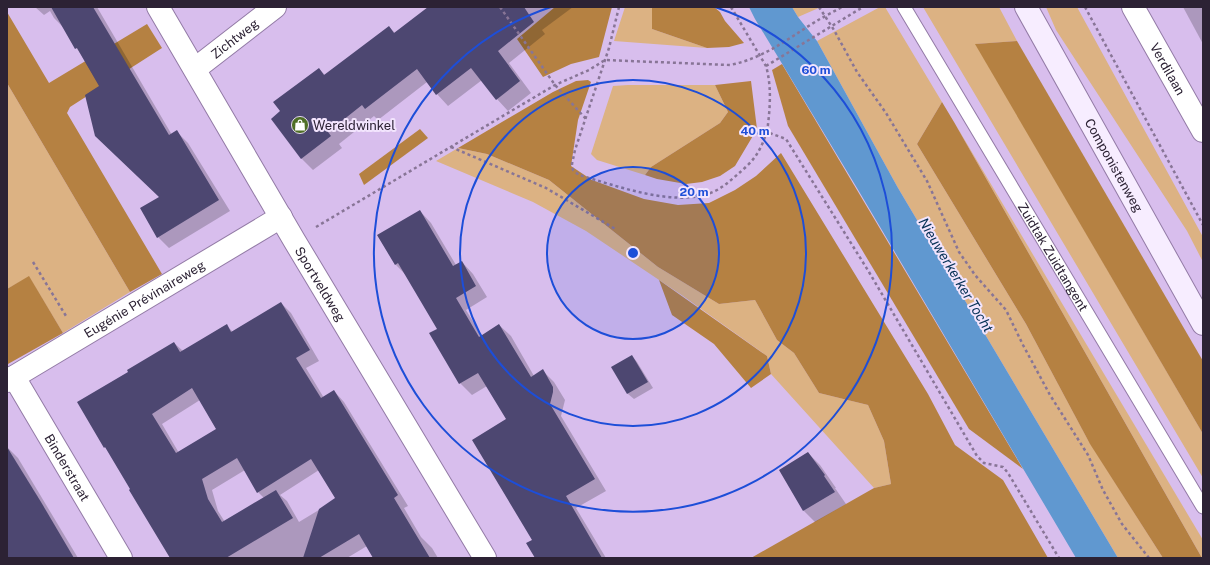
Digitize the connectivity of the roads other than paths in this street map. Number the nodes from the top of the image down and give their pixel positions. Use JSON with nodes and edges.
{"nodes":[{"id":1,"x":158,"y":7,"type":"edge"},
{"id":2,"x":275,"y":7,"type":"edge"},
{"id":3,"x":904,"y":7,"type":"edge"},
{"id":4,"x":1026,"y":7,"type":"edge"},
{"id":5,"x":1133,"y":7,"type":"edge"},
{"id":6,"x":195,"y":69,"type":"junction"},
{"id":7,"x":1203,"y":131,"type":"edge"},
{"id":8,"x":281,"y":217,"type":"junction"},
{"id":9,"x":1202,"y":321,"type":"edge"},
{"id":10,"x":10,"y":379,"type":"edge"},
{"id":11,"x":1203,"y":507,"type":"edge"},
{"id":12,"x":121,"y":558,"type":"edge"},
{"id":13,"x":485,"y":558,"type":"edge"}],
"edges":[{"from":1,"to":6,"type":"street","name":"Sportveldweg"},
{"from":2,"to":6,"type":"street","name":"Zichtweg"},
{"from":3,"to":11,"type":"lane","name":"Zuidtak Zuidtangent"},
{"from":4,"to":9,"type":"main road","name":"Componistenweg"},
{"from":5,"to":7,"type":"street","name":"Verdilaan"},
{"from":6,"to":8,"type":"street","name":"Sportveldweg"},
{"from":8,"to":10,"type":"street","name":"Eugénie Prévinaireweg"},
{"from":8,"to":13,"type":"street","name":"Sportveldweg"},
{"from":10,"to":12,"type":"street","name":"Binderstraat"}]}
